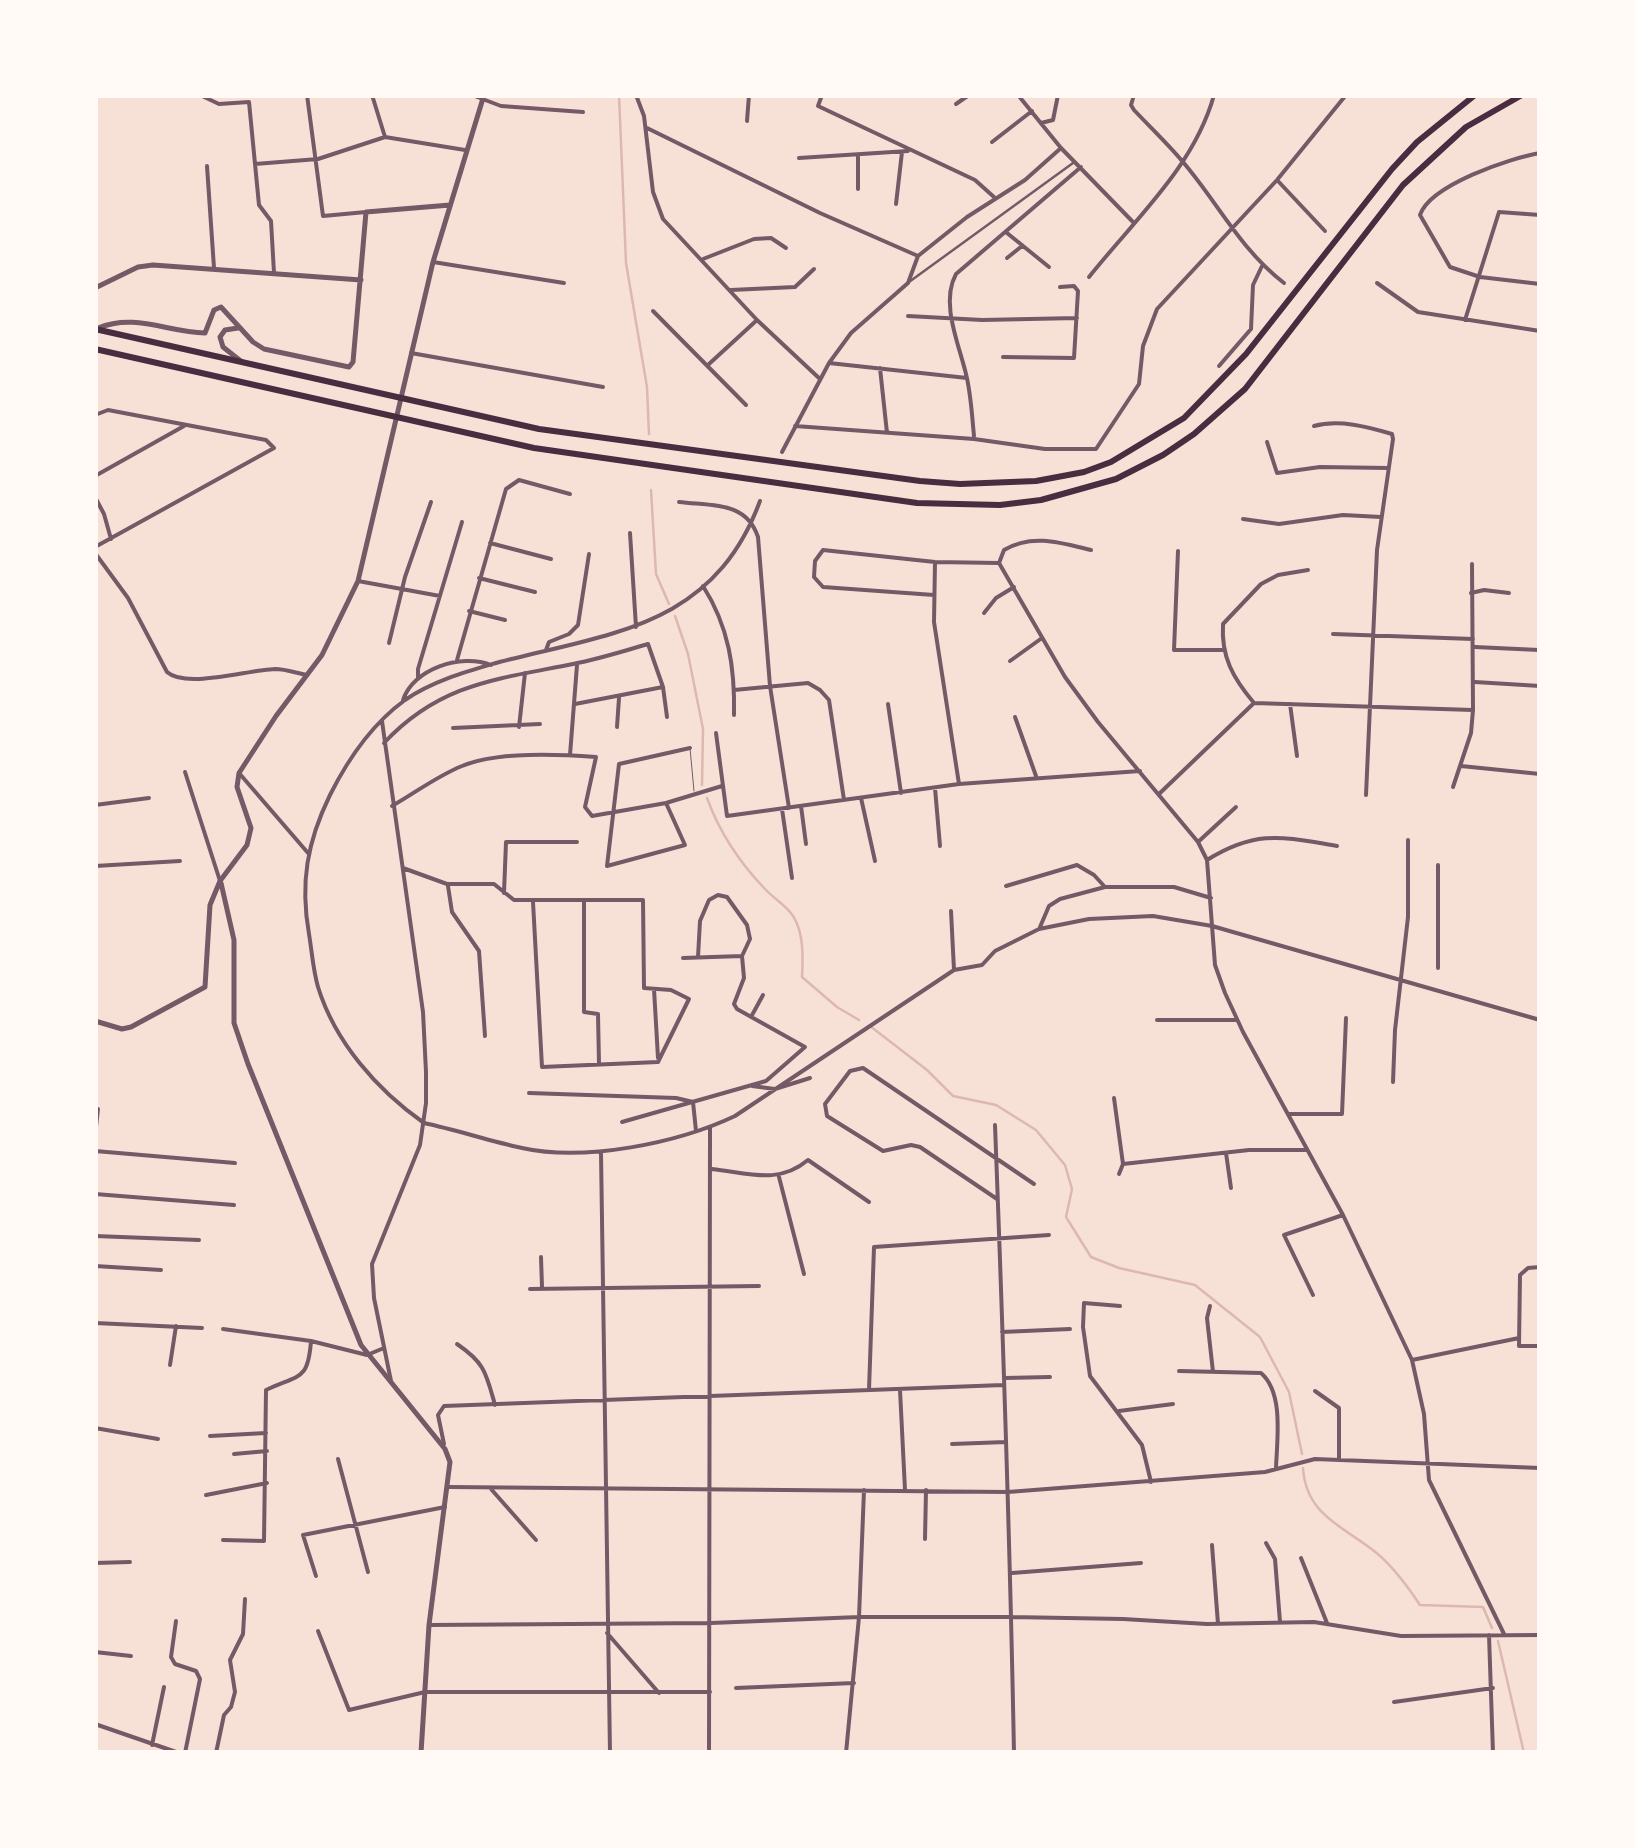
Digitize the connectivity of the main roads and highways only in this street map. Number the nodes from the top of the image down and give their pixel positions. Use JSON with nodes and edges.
{"nodes":[{"id":1,"x":1475,"y":95,"type":"edge"},
{"id":2,"x":1522,"y":95,"type":"edge"},
{"id":3,"x":95,"y":329,"type":"edge"},
{"id":4,"x":95,"y":349,"type":"edge"}],
"edges":[{"from":1,"to":3,"type":"highway"},
{"from":2,"to":4,"type":"highway"}]}
